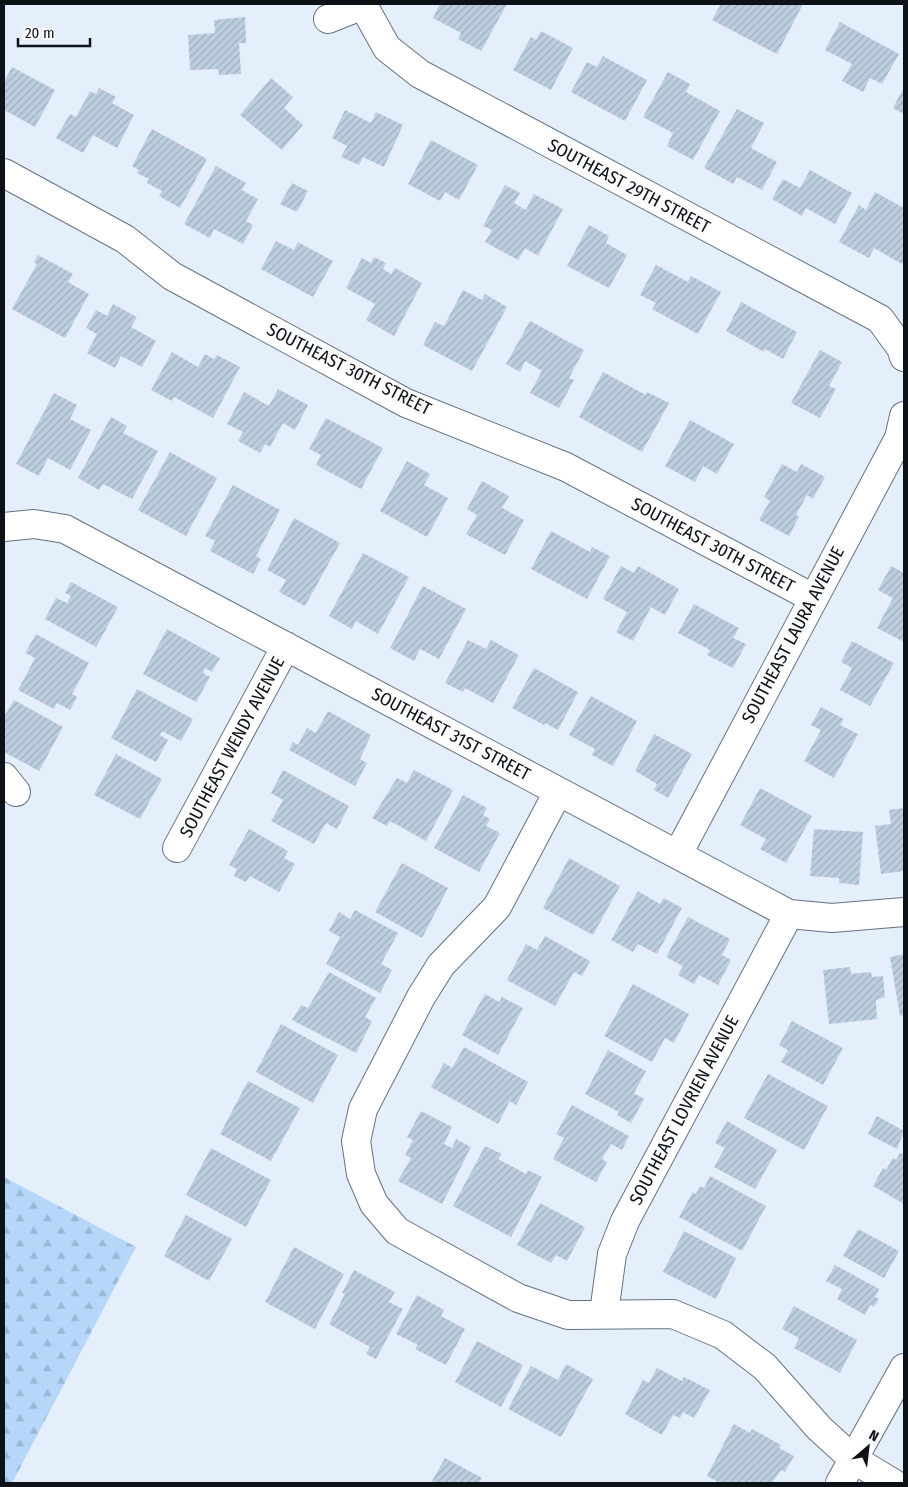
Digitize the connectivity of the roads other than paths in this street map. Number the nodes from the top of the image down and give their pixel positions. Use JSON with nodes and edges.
{"nodes":[{"id":1,"x":363,"y":4,"type":"edge"},
{"id":2,"x":328,"y":19,"type":"dead end"},
{"id":3,"x":4,"y":173,"type":"edge"},
{"id":4,"x":892,"y":318,"type":"edge"},
{"id":5,"x":904,"y":357,"type":"edge"},
{"id":6,"x":904,"y":416,"type":"edge"},
{"id":7,"x":4,"y":527,"type":"edge"},
{"id":8,"x":813,"y":598,"type":"junction"},
{"id":9,"x":286,"y":646,"type":"junction"},
{"id":10,"x":558,"y":792,"type":"junction"},
{"id":11,"x":177,"y":848,"type":"dead end"},
{"id":12,"x":678,"y":854,"type":"junction"},
{"id":13,"x":904,"y":912,"type":"edge"},
{"id":14,"x":789,"y":914,"type":"junction"},
{"id":15,"x":604,"y":1313,"type":"junction"},
{"id":16,"x":904,"y":1368,"type":"edge"},
{"id":17,"x":853,"y":1459,"type":"junction"},
{"id":18,"x":840,"y":1483,"type":"edge"},
{"id":19,"x":893,"y":1483,"type":"edge"}],
"edges":[{"from":1,"to":2,"type":"street"},
{"from":1,"to":4,"type":"street","name":"SOUTHEAST 29TH STREET"},
{"from":3,"to":8,"type":"street","name":"SOUTHEAST 30TH STREET"},
{"from":4,"to":5,"type":"street","name":"SOUTHEAST 29TH STREET"},
{"from":6,"to":8,"type":"street","name":"SOUTHEAST LAURA AVENUE"},
{"from":7,"to":9,"type":"street","name":"SOUTHEAST 31ST STREET"},
{"from":8,"to":12,"type":"street","name":"SOUTHEAST LAURA AVENUE"},
{"from":9,"to":10,"type":"street","name":"SOUTHEAST 31ST STREET"},
{"from":9,"to":11,"type":"street","name":"SOUTHEAST WENDY AVENUE"},
{"from":10,"to":12,"type":"street","name":"SOUTHEAST 31ST STREET"},
{"from":10,"to":15,"type":"street"},
{"from":12,"to":14,"type":"street","name":"SOUTHEAST 31ST STREET"},
{"from":13,"to":14,"type":"street","name":"SOUTHEAST 31ST STREET"},
{"from":14,"to":15,"type":"street","name":"SOUTHEAST LOVRIEN AVENUE"},
{"from":15,"to":17,"type":"street"},
{"from":16,"to":17,"type":"street"},
{"from":17,"to":18,"type":"street"},
{"from":17,"to":19,"type":"street"}]}
